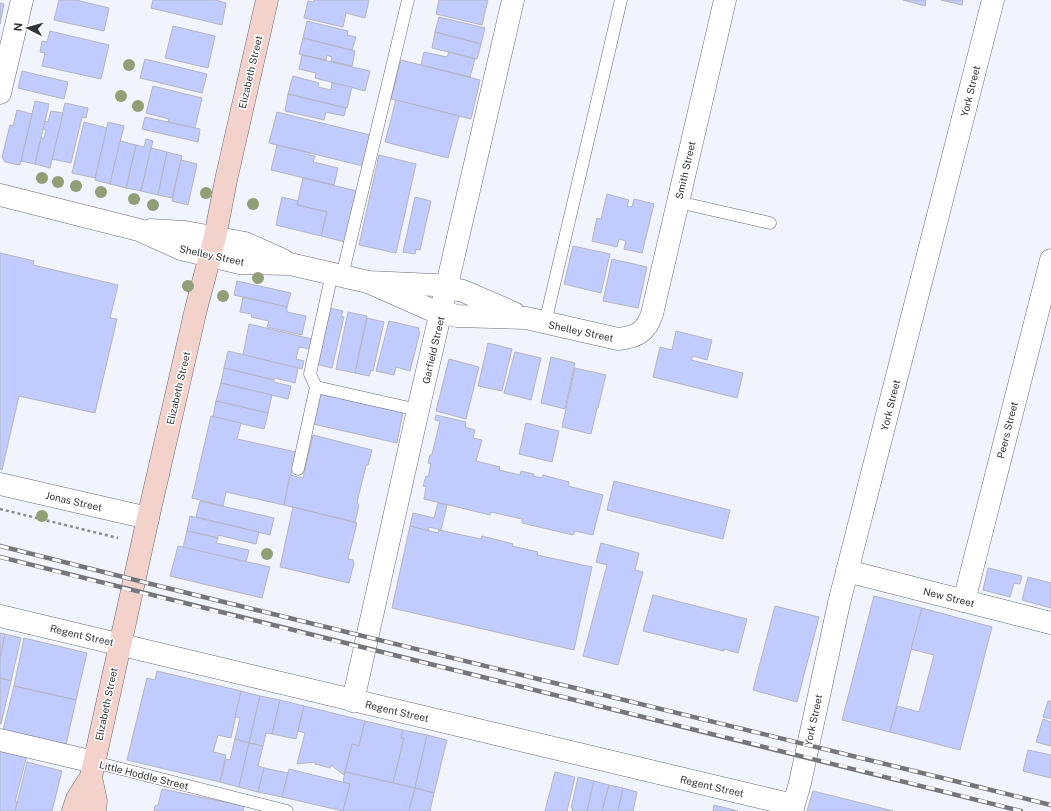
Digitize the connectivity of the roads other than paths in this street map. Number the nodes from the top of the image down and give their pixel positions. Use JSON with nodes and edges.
{"nodes":[{"id":1,"x":22,"y":0,"type":"edge"},
{"id":2,"x":267,"y":0,"type":"edge"},
{"id":3,"x":408,"y":0,"type":"edge"},
{"id":4,"x":514,"y":0,"type":"edge"},
{"id":5,"x":621,"y":0,"type":"edge"},
{"id":6,"x":725,"y":0,"type":"edge"},
{"id":7,"x":993,"y":0,"type":"edge"},
{"id":8,"x":0,"y":93,"type":"edge"},
{"id":9,"x":0,"y":195,"type":"edge"},
{"id":10,"x":678,"y":202,"type":"junction"},
{"id":11,"x":770,"y":222,"type":"dead end"},
{"id":12,"x":212,"y":246,"type":"junction"},
{"id":13,"x":1051,"y":260,"type":"edge"},
{"id":14,"x":337,"y":274,"type":"junction"},
{"id":15,"x":368,"y":282,"type":"junction"},
{"id":16,"x":447,"y":288,"type":"junction"},
{"id":17,"x":442,"y":312,"type":"junction"},
{"id":18,"x":536,"y":320,"type":"junction"},
{"id":19,"x":636,"y":335,"type":"joint"},
{"id":20,"x":316,"y":387,"type":"junction"},
{"id":21,"x":418,"y":410,"type":"junction"},
{"id":22,"x":298,"y":469,"type":"dead end"},
{"id":23,"x":0,"y":484,"type":"edge"},
{"id":24,"x":148,"y":518,"type":"junction"},
{"id":25,"x":847,"y":571,"type":"junction"},
{"id":26,"x":964,"y":601,"type":"junction"},
{"id":27,"x":0,"y":616,"type":"edge"},
{"id":28,"x":1051,"y":623,"type":"edge"},
{"id":29,"x":119,"y":644,"type":"junction"},
{"id":30,"x":353,"y":701,"type":"junction"},
{"id":31,"x":0,"y":740,"type":"edge"},
{"id":32,"x":92,"y":770,"type":"junction"},
{"id":33,"x":793,"y":808,"type":"edge"},
{"id":34,"x":72,"y":811,"type":"edge"},
{"id":35,"x":95,"y":811,"type":"edge"},
{"id":36,"x":287,"y":811,"type":"edge"}],
"edges":[{"from":1,"to":8,"type":"street"},
{"from":2,"to":12,"type":"street","name":"Elizabeth Street"},
{"from":3,"to":14,"type":"lane"},
{"from":4,"to":16,"type":"street","name":"Garfield Street"},
{"from":5,"to":18,"type":"lane"},
{"from":6,"to":10,"type":"street","name":"Smith Street"},
{"from":7,"to":25,"type":"street","name":"York Street"},
{"from":9,"to":12,"type":"street","name":"Shelley Street"},
{"from":10,"to":11,"type":"lane"},
{"from":10,"to":19,"type":"street","name":"Smith Street"},
{"from":12,"to":14,"type":"street","name":"Shelley Street"},
{"from":12,"to":24,"type":"street","name":"Elizabeth Street"},
{"from":13,"to":26,"type":"street","name":"Peers Street"},
{"from":14,"to":15,"type":"street","name":"Shelley Street"},
{"from":14,"to":20,"type":"lane"},
{"from":15,"to":16,"type":"street","name":"Shelley Street"},
{"from":15,"to":17,"type":"street","name":"Shelley Street"},
{"from":16,"to":17,"type":"street","name":"Garfield Street"},
{"from":16,"to":18,"type":"street","name":"Shelley Street"},
{"from":17,"to":18,"type":"street","name":"Shelley Street"},
{"from":17,"to":21,"type":"street","name":"Garfield Street"},
{"from":18,"to":19,"type":"street","name":"Shelley Street"},
{"from":20,"to":21,"type":"lane"},
{"from":20,"to":22,"type":"lane"},
{"from":21,"to":30,"type":"street","name":"Garfield Street"},
{"from":23,"to":24,"type":"street","name":"Jonas Street"},
{"from":24,"to":29,"type":"street","name":"Elizabeth Street"},
{"from":25,"to":26,"type":"street","name":"New Street"},
{"from":25,"to":33,"type":"street","name":"York Street"},
{"from":26,"to":28,"type":"street","name":"New Street"},
{"from":27,"to":29,"type":"street","name":"Regent Street"},
{"from":29,"to":30,"type":"street","name":"Regent Street"},
{"from":29,"to":32,"type":"street","name":"Elizabeth Street"},
{"from":30,"to":33,"type":"street","name":"Regent Street"},
{"from":31,"to":32,"type":"street","name":"Little Hoddle Street"},
{"from":32,"to":34,"type":"street","name":"Elizabeth Street"},
{"from":32,"to":35,"type":"street","name":"Elizabeth Street"},
{"from":32,"to":36,"type":"lane","name":"Little Hoddle Street"}]}
